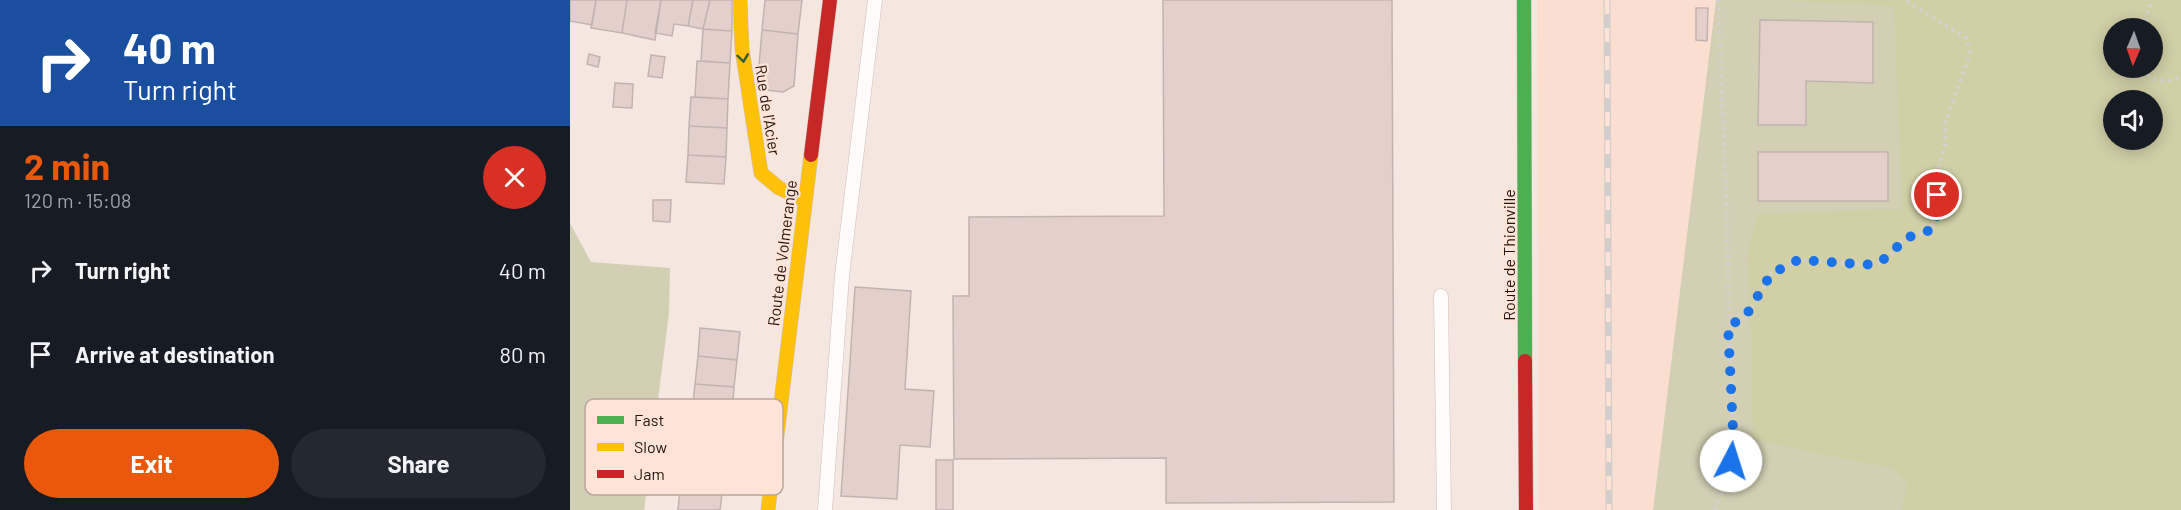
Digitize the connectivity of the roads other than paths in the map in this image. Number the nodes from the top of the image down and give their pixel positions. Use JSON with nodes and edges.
{"nodes":[{"id":1,"x":740,"y":0,"type":"edge"},
{"id":2,"x":830,"y":0,"type":"edge"},
{"id":3,"x":875,"y":0,"type":"edge"},
{"id":4,"x":1524,"y":0,"type":"edge"},
{"id":5,"x":805,"y":200,"type":"junction"},
{"id":6,"x":1441,"y":296,"type":"dead end"},
{"id":7,"x":781,"y":399,"type":"edge"},
{"id":8,"x":770,"y":495,"type":"edge"},
{"id":9,"x":768,"y":510,"type":"edge"},
{"id":10,"x":825,"y":510,"type":"edge"},
{"id":11,"x":1444,"y":510,"type":"edge"},
{"id":12,"x":1526,"y":510,"type":"edge"}],
"edges":[{"from":1,"to":5,"type":"main road","name":"Rue de l'Acier","one_way":true},
{"from":2,"to":5,"type":"main road","name":"Route de Volmerange"},
{"from":3,"to":10,"type":"lane"},
{"from":4,"to":12,"type":"main road","name":"Route de Thionville"},
{"from":5,"to":7,"type":"main road","name":"Route de Volmerange"},
{"from":6,"to":11,"type":"lane"},
{"from":8,"to":9,"type":"main road","name":"Route de Volmerange"}]}
